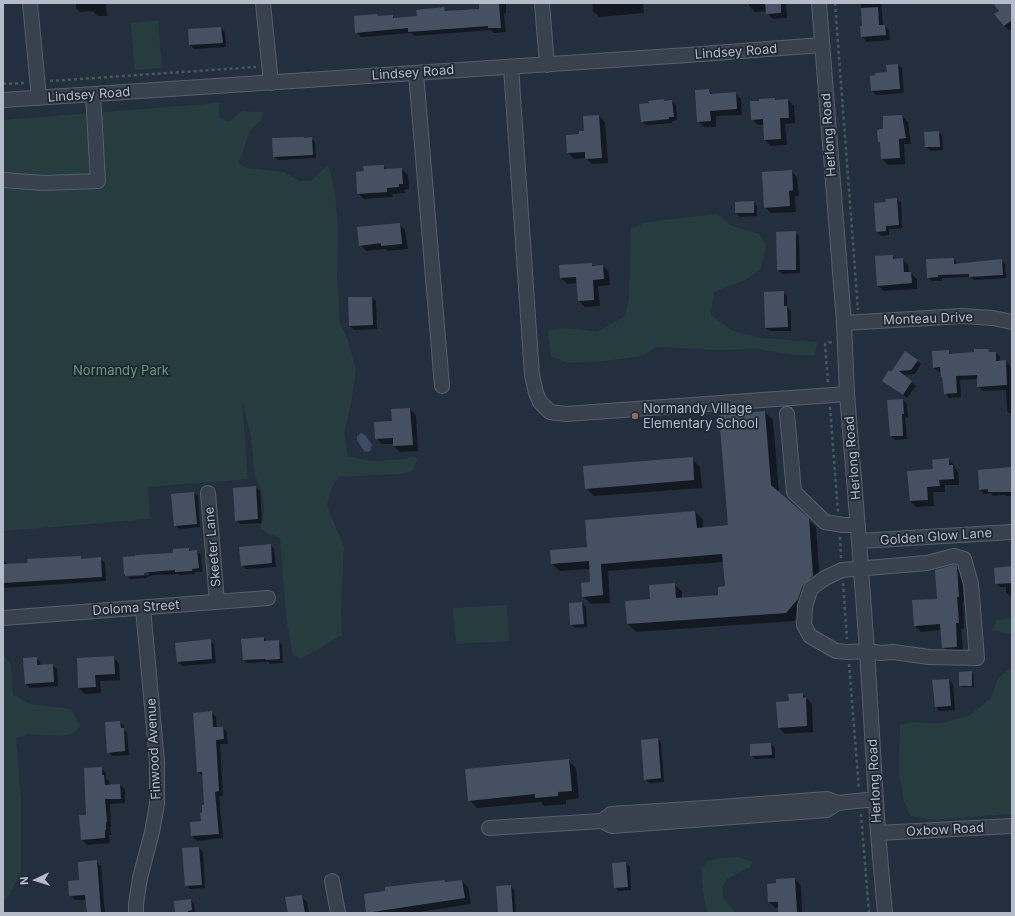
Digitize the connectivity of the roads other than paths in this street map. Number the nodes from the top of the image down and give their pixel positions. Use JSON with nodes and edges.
{"nodes":[{"id":1,"x":30,"y":3,"type":"edge"},
{"id":2,"x":264,"y":3,"type":"edge"},
{"id":3,"x":542,"y":3,"type":"edge"},
{"id":4,"x":819,"y":3,"type":"edge"},
{"id":5,"x":822,"y":45,"type":"junction"},
{"id":6,"x":547,"y":65,"type":"junction"},
{"id":7,"x":511,"y":67,"type":"junction"},
{"id":8,"x":416,"y":73,"type":"junction"},
{"id":9,"x":271,"y":83,"type":"junction"},
{"id":10,"x":93,"y":94,"type":"junction"},
{"id":11,"x":39,"y":98,"type":"junction"},
{"id":12,"x":3,"y":100,"type":"edge"},
{"id":13,"x":3,"y":180,"type":"edge"},
{"id":14,"x":1012,"y":322,"type":"edge"},
{"id":15,"x":844,"y":323,"type":"junction"},
{"id":16,"x":442,"y":386,"type":"dead end"},
{"id":17,"x":847,"y":394,"type":"junction"},
{"id":18,"x":787,"y":414,"type":"dead end"},
{"id":19,"x":208,"y":493,"type":"dead end"},
{"id":20,"x":858,"y":524,"type":"junction"},
{"id":21,"x":1012,"y":532,"type":"edge"},
{"id":22,"x":860,"y":541,"type":"junction"},
{"id":23,"x":861,"y":569,"type":"junction"},
{"id":24,"x":268,"y":598,"type":"dead end"},
{"id":25,"x":217,"y":602,"type":"junction"},
{"id":26,"x":143,"y":608,"type":"junction"},
{"id":27,"x":3,"y":618,"type":"edge"},
{"id":28,"x":867,"y":651,"type":"junction"},
{"id":29,"x":876,"y":799,"type":"junction"},
{"id":30,"x":1012,"y":826,"type":"edge"},
{"id":31,"x":489,"y":828,"type":"dead end"},
{"id":32,"x":878,"y":833,"type":"junction"},
{"id":33,"x":332,"y":881,"type":"dead end"},
{"id":34,"x":136,"y":913,"type":"edge"},
{"id":35,"x":338,"y":913,"type":"edge"},
{"id":36,"x":885,"y":913,"type":"edge"}],
"edges":[{"from":1,"to":11,"type":"street"},
{"from":2,"to":9,"type":"street"},
{"from":3,"to":6,"type":"street"},
{"from":4,"to":5,"type":"street","name":"Herlong Road"},
{"from":5,"to":6,"type":"street","name":"Lindsey Road"},
{"from":5,"to":15,"type":"street","name":"Herlong Road"},
{"from":6,"to":7,"type":"street","name":"Lindsey Road"},
{"from":7,"to":8,"type":"street","name":"Lindsey Road"},
{"from":7,"to":17,"type":"street"},
{"from":8,"to":9,"type":"street","name":"Lindsey Road"},
{"from":8,"to":16,"type":"street"},
{"from":9,"to":10,"type":"street","name":"Lindsey Road"},
{"from":10,"to":11,"type":"street","name":"Lindsey Road"},
{"from":10,"to":13,"type":"street"},
{"from":11,"to":12,"type":"street","name":"Lindsey Road"},
{"from":14,"to":15,"type":"street","name":"Monteau Drive"},
{"from":15,"to":17,"type":"street","name":"Herlong Road"},
{"from":17,"to":20,"type":"street","name":"Herlong Road"},
{"from":18,"to":20,"type":"street"},
{"from":19,"to":25,"type":"street","name":"Skeeter Lane"},
{"from":20,"to":22,"type":"street","name":"Herlong Road"},
{"from":21,"to":22,"type":"street","name":"Golden Glow Lane"},
{"from":22,"to":23,"type":"street","name":"Herlong Road"},
{"from":23,"to":28,"type":"street","name":"Herlong Road"},
{"from":23,"to":28,"type":"street"},
{"from":23,"to":28,"type":"street"},
{"from":24,"to":25,"type":"street","name":"Doloma Street"},
{"from":25,"to":26,"type":"street","name":"Doloma Street"},
{"from":26,"to":27,"type":"street","name":"Doloma Street"},
{"from":26,"to":34,"type":"street","name":"Finwood Avenue"},
{"from":28,"to":29,"type":"street","name":"Herlong Road"},
{"from":29,"to":31,"type":"street"},
{"from":29,"to":32,"type":"street","name":"Herlong Road"},
{"from":30,"to":32,"type":"street","name":"Oxbow Road"},
{"from":32,"to":36,"type":"street","name":"Herlong Road"},
{"from":33,"to":35,"type":"street"}]}
